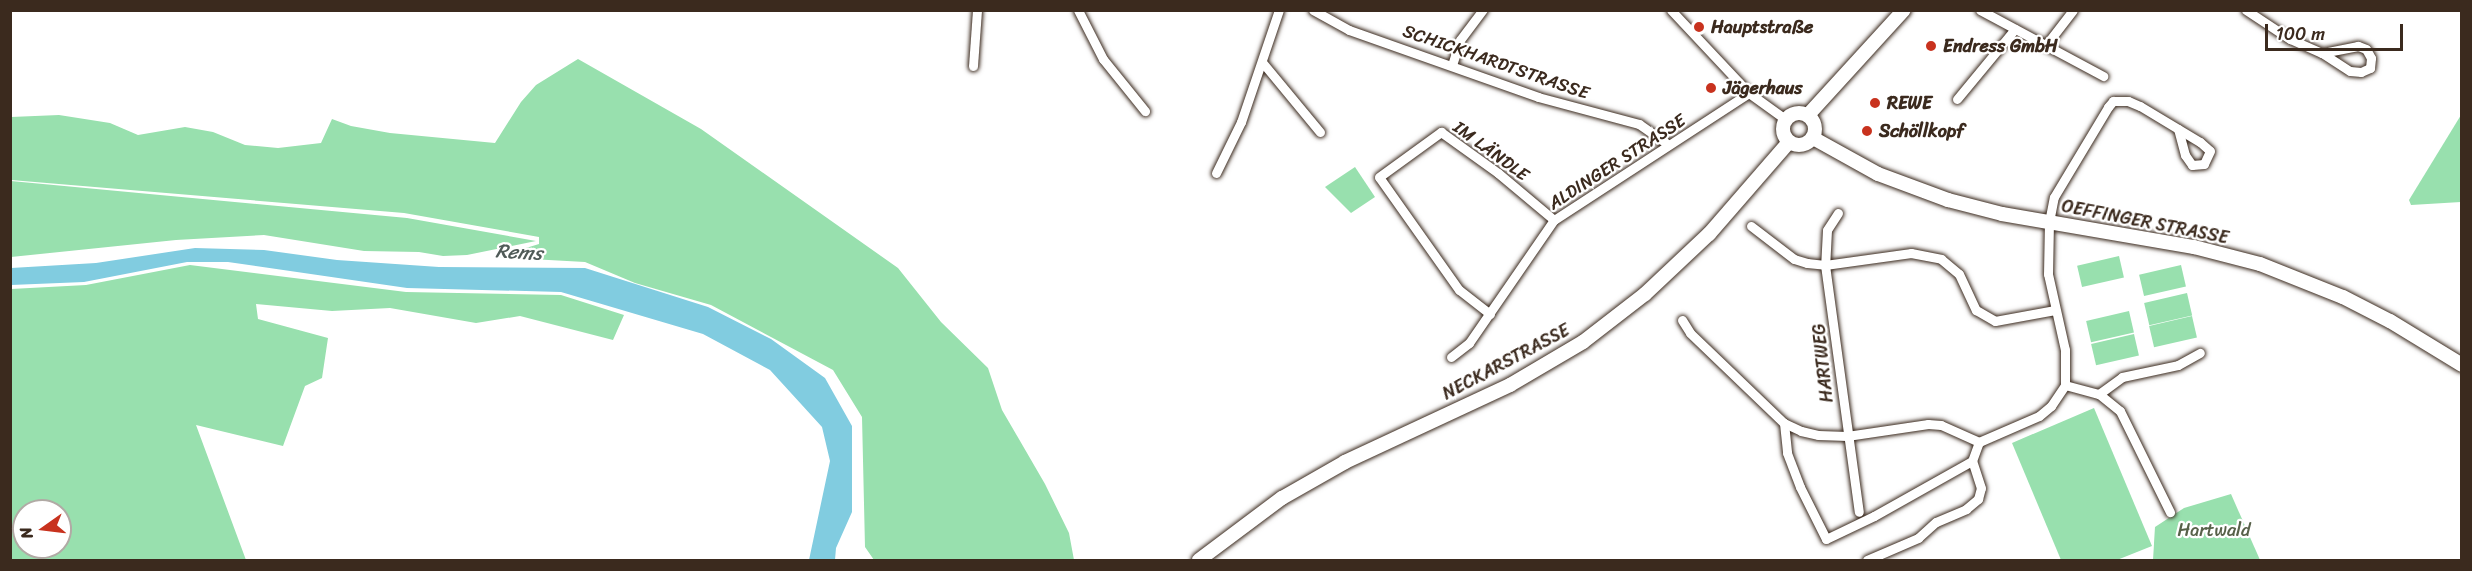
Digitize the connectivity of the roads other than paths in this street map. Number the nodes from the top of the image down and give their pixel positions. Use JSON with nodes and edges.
{"nodes":[{"id":1,"x":977,"y":10,"type":"edge"},
{"id":2,"x":1078,"y":10,"type":"edge"},
{"id":3,"x":1279,"y":10,"type":"edge"},
{"id":4,"x":1313,"y":10,"type":"edge"},
{"id":5,"x":1483,"y":10,"type":"edge"},
{"id":6,"x":1671,"y":10,"type":"edge"},
{"id":7,"x":1904,"y":10,"type":"edge"},
{"id":8,"x":1980,"y":10,"type":"edge"},
{"id":9,"x":2073,"y":10,"type":"edge"},
{"id":10,"x":2246,"y":10,"type":"edge"},
{"id":11,"x":2015,"y":28,"type":"junction"},
{"id":12,"x":2046,"y":45,"type":"junction"},
{"id":13,"x":2322,"y":53,"type":"junction"},
{"id":14,"x":1262,"y":62,"type":"junction"},
{"id":15,"x":1452,"y":65,"type":"junction"},
{"id":16,"x":973,"y":66,"type":"dead end"},
{"id":17,"x":2103,"y":76,"type":"dead end"},
{"id":18,"x":1749,"y":93,"type":"junction"},
{"id":19,"x":1958,"y":99,"type":"dead end"},
{"id":20,"x":1145,"y":111,"type":"dead end"},
{"id":21,"x":1808,"y":115,"type":"junction"},
{"id":22,"x":1785,"y":119,"type":"junction"},
{"id":23,"x":2178,"y":129,"type":"dead end"},
{"id":24,"x":1320,"y":132,"type":"dead end"},
{"id":25,"x":1813,"y":138,"type":"junction"},
{"id":26,"x":1789,"y":141,"type":"junction"},
{"id":27,"x":1668,"y":144,"type":"junction"},
{"id":28,"x":1216,"y":173,"type":"dead end"},
{"id":29,"x":1838,"y":213,"type":"dead end"},
{"id":30,"x":1554,"y":220,"type":"junction"},
{"id":31,"x":2049,"y":222,"type":"junction"},
{"id":32,"x":1751,"y":226,"type":"dead end"},
{"id":33,"x":1825,"y":265,"type":"junction"},
{"id":34,"x":2055,"y":310,"type":"junction"},
{"id":35,"x":1490,"y":314,"type":"junction"},
{"id":36,"x":1682,"y":320,"type":"dead end"},
{"id":37,"x":2200,"y":353,"type":"dead end"},
{"id":38,"x":1450,"y":357,"type":"dead end"},
{"id":39,"x":2462,"y":365,"type":"edge"},
{"id":40,"x":2065,"y":385,"type":"junction"},
{"id":41,"x":2099,"y":393,"type":"junction"},
{"id":42,"x":1784,"y":423,"type":"junction"},
{"id":43,"x":1847,"y":436,"type":"junction"},
{"id":44,"x":1979,"y":442,"type":"junction"},
{"id":45,"x":1972,"y":461,"type":"junction"},
{"id":46,"x":1859,"y":512,"type":"dead end"},
{"id":47,"x":2170,"y":512,"type":"dead end"},
{"id":48,"x":1199,"y":561,"type":"edge"},
{"id":49,"x":1867,"y":561,"type":"edge"}],
"edges":[{"from":1,"to":16,"type":"street"},
{"from":2,"to":20,"type":"street"},
{"from":3,"to":14,"type":"street"},
{"from":4,"to":15,"type":"street","name":"SCHICKHARDTSTRASSE"},
{"from":5,"to":15,"type":"street"},
{"from":6,"to":18,"type":"street"},
{"from":7,"to":21,"type":"main road"},
{"from":8,"to":11,"type":"street"},
{"from":9,"to":12,"type":"street"},
{"from":10,"to":13,"type":"street"},
{"from":11,"to":12,"type":"street"},
{"from":11,"to":19,"type":"street"},
{"from":12,"to":17,"type":"street"},
{"from":13,"to":13,"type":"street"},
{"from":14,"to":24,"type":"street"},
{"from":14,"to":28,"type":"street"},
{"from":15,"to":27,"type":"street","name":"SCHICKHARDTSTRASSE"},
{"from":18,"to":22,"type":"street"},
{"from":18,"to":27,"type":"street","name":"ALDINGER STRASSE"},
{"from":21,"to":22,"type":"main road"},
{"from":21,"to":25,"type":"main road"},
{"from":22,"to":26,"type":"main road"},
{"from":23,"to":31,"type":"street"},
{"from":25,"to":26,"type":"main road"},
{"from":25,"to":31,"type":"main road","name":"OEFFINGER STRASSE"},
{"from":26,"to":48,"type":"main road","name":"NECKARSTRASSE"},
{"from":27,"to":30,"type":"street","name":"ALDINGER STRASSE"},
{"from":29,"to":33,"type":"street","name":"HARTWEG"},
{"from":30,"to":35,"type":"street","name":"ALDINGER STRASSE"},
{"from":30,"to":35,"type":"street","name":"IM LÄNDLE"},
{"from":31,"to":34,"type":"street"},
{"from":31,"to":39,"type":"main road","name":"OEFFINGER STRASSE"},
{"from":32,"to":33,"type":"street"},
{"from":33,"to":34,"type":"street"},
{"from":33,"to":43,"type":"street","name":"HARTWEG"},
{"from":34,"to":40,"type":"street"},
{"from":35,"to":38,"type":"street","name":"ALDINGER STRASSE"},
{"from":36,"to":42,"type":"street"},
{"from":37,"to":41,"type":"street"},
{"from":40,"to":41,"type":"street"},
{"from":40,"to":44,"type":"street"},
{"from":41,"to":47,"type":"street"},
{"from":42,"to":43,"type":"street"},
{"from":42,"to":45,"type":"street"},
{"from":43,"to":44,"type":"street"},
{"from":43,"to":46,"type":"street","name":"HARTWEG"},
{"from":44,"to":45,"type":"street"},
{"from":45,"to":49,"type":"street"}]}
